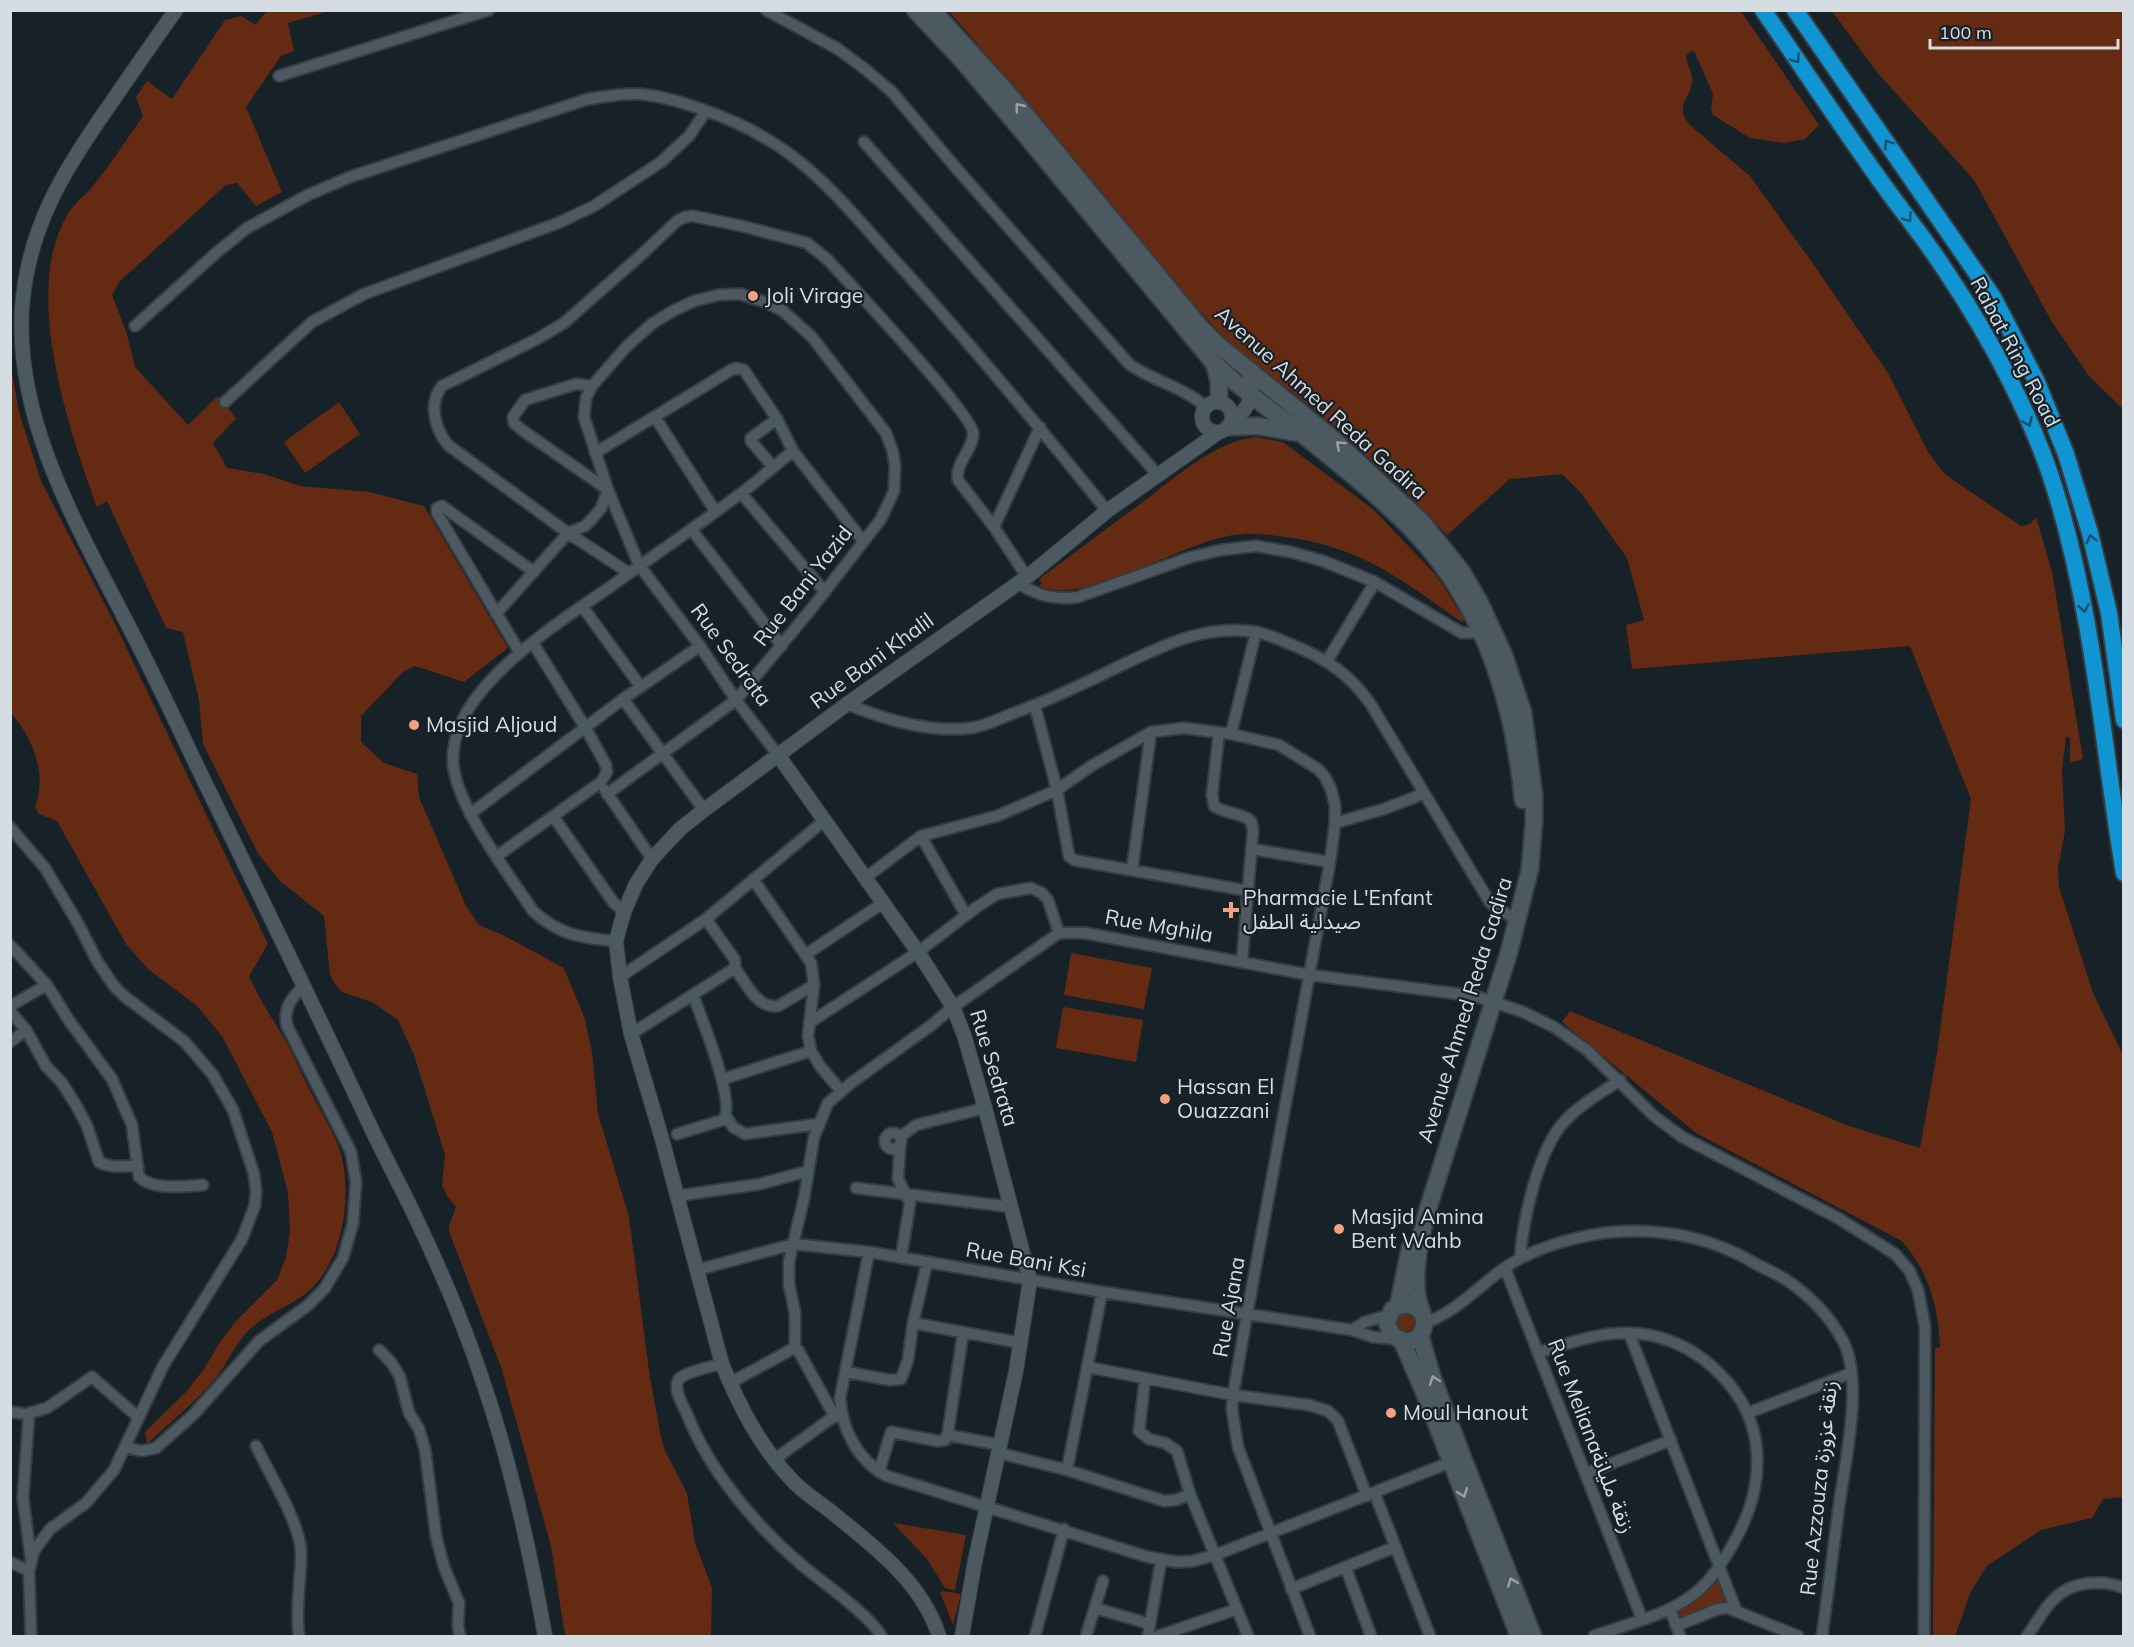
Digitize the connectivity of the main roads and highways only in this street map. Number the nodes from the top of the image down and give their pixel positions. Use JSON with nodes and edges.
{"nodes":[{"id":1,"x":915,"y":10,"type":"edge"},
{"id":2,"x":932,"y":10,"type":"edge"},
{"id":3,"x":1763,"y":10,"type":"edge"},
{"id":4,"x":1795,"y":10,"type":"edge"},
{"id":5,"x":1213,"y":362,"type":"junction"},
{"id":6,"x":1247,"y":382,"type":"junction"},
{"id":7,"x":1213,"y":401,"type":"road end"},
{"id":8,"x":1226,"y":427,"type":"road end"},
{"id":9,"x":1302,"y":434,"type":"junction"},
{"id":10,"x":2124,"y":720,"type":"edge"},
{"id":11,"x":2124,"y":873,"type":"edge"},
{"id":12,"x":1489,"y":1000,"type":"junction"},
{"id":13,"x":1393,"y":1311,"type":"junction"},
{"id":14,"x":1421,"y":1323,"type":"junction"},
{"id":15,"x":1399,"y":1340,"type":"junction"},
{"id":16,"x":1457,"y":1460,"type":"junction"},
{"id":17,"x":1519,"y":1636,"type":"edge"},
{"id":18,"x":1533,"y":1636,"type":"edge"}],
"edges":[{"from":1,"to":5,"type":"main road","name":"Avenue Ahmed Reda Gadira"},
{"from":6,"to":2,"type":"main road","name":"Avenue Ahmed Reda Gadira","one_way":true},
{"from":3,"to":11,"type":"highway","name":"Rabat Ring Road","one_way":true},
{"from":10,"to":4,"type":"highway","name":"Rabat Ring Road","one_way":true},
{"from":5,"to":6,"type":"main road","name":"Avenue Ahmed Reda Gadira"},
{"from":5,"to":7,"type":"main road"},
{"from":6,"to":9,"type":"main road","name":"Avenue Ahmed Reda Gadira"},
{"from":12,"to":6,"type":"main road","name":"Avenue Ahmed Reda Gadira","one_way":true},
{"from":8,"to":9,"type":"main road"},
{"from":9,"to":12,"type":"main road","name":"Avenue Ahmed Reda Gadira"},
{"from":12,"to":13,"type":"main road","name":"Avenue Ahmed Reda Gadira"},
{"from":12,"to":14,"type":"main road","name":"Avenue Ahmed Reda Gadira"},
{"from":13,"to":14,"type":"main road"},
{"from":13,"to":15,"type":"main road"},
{"from":14,"to":15,"type":"main road"},
{"from":16,"to":14,"type":"main road","name":"Avenue Ahmed Reda Gadira","one_way":true},
{"from":15,"to":16,"type":"main road","name":"Avenue Ahmed Reda Gadira"},
{"from":16,"to":17,"type":"main road","name":"Avenue Ahmed Reda Gadira","one_way":true},
{"from":18,"to":16,"type":"main road","name":"Avenue Ahmed Reda Gadira","one_way":true}]}
